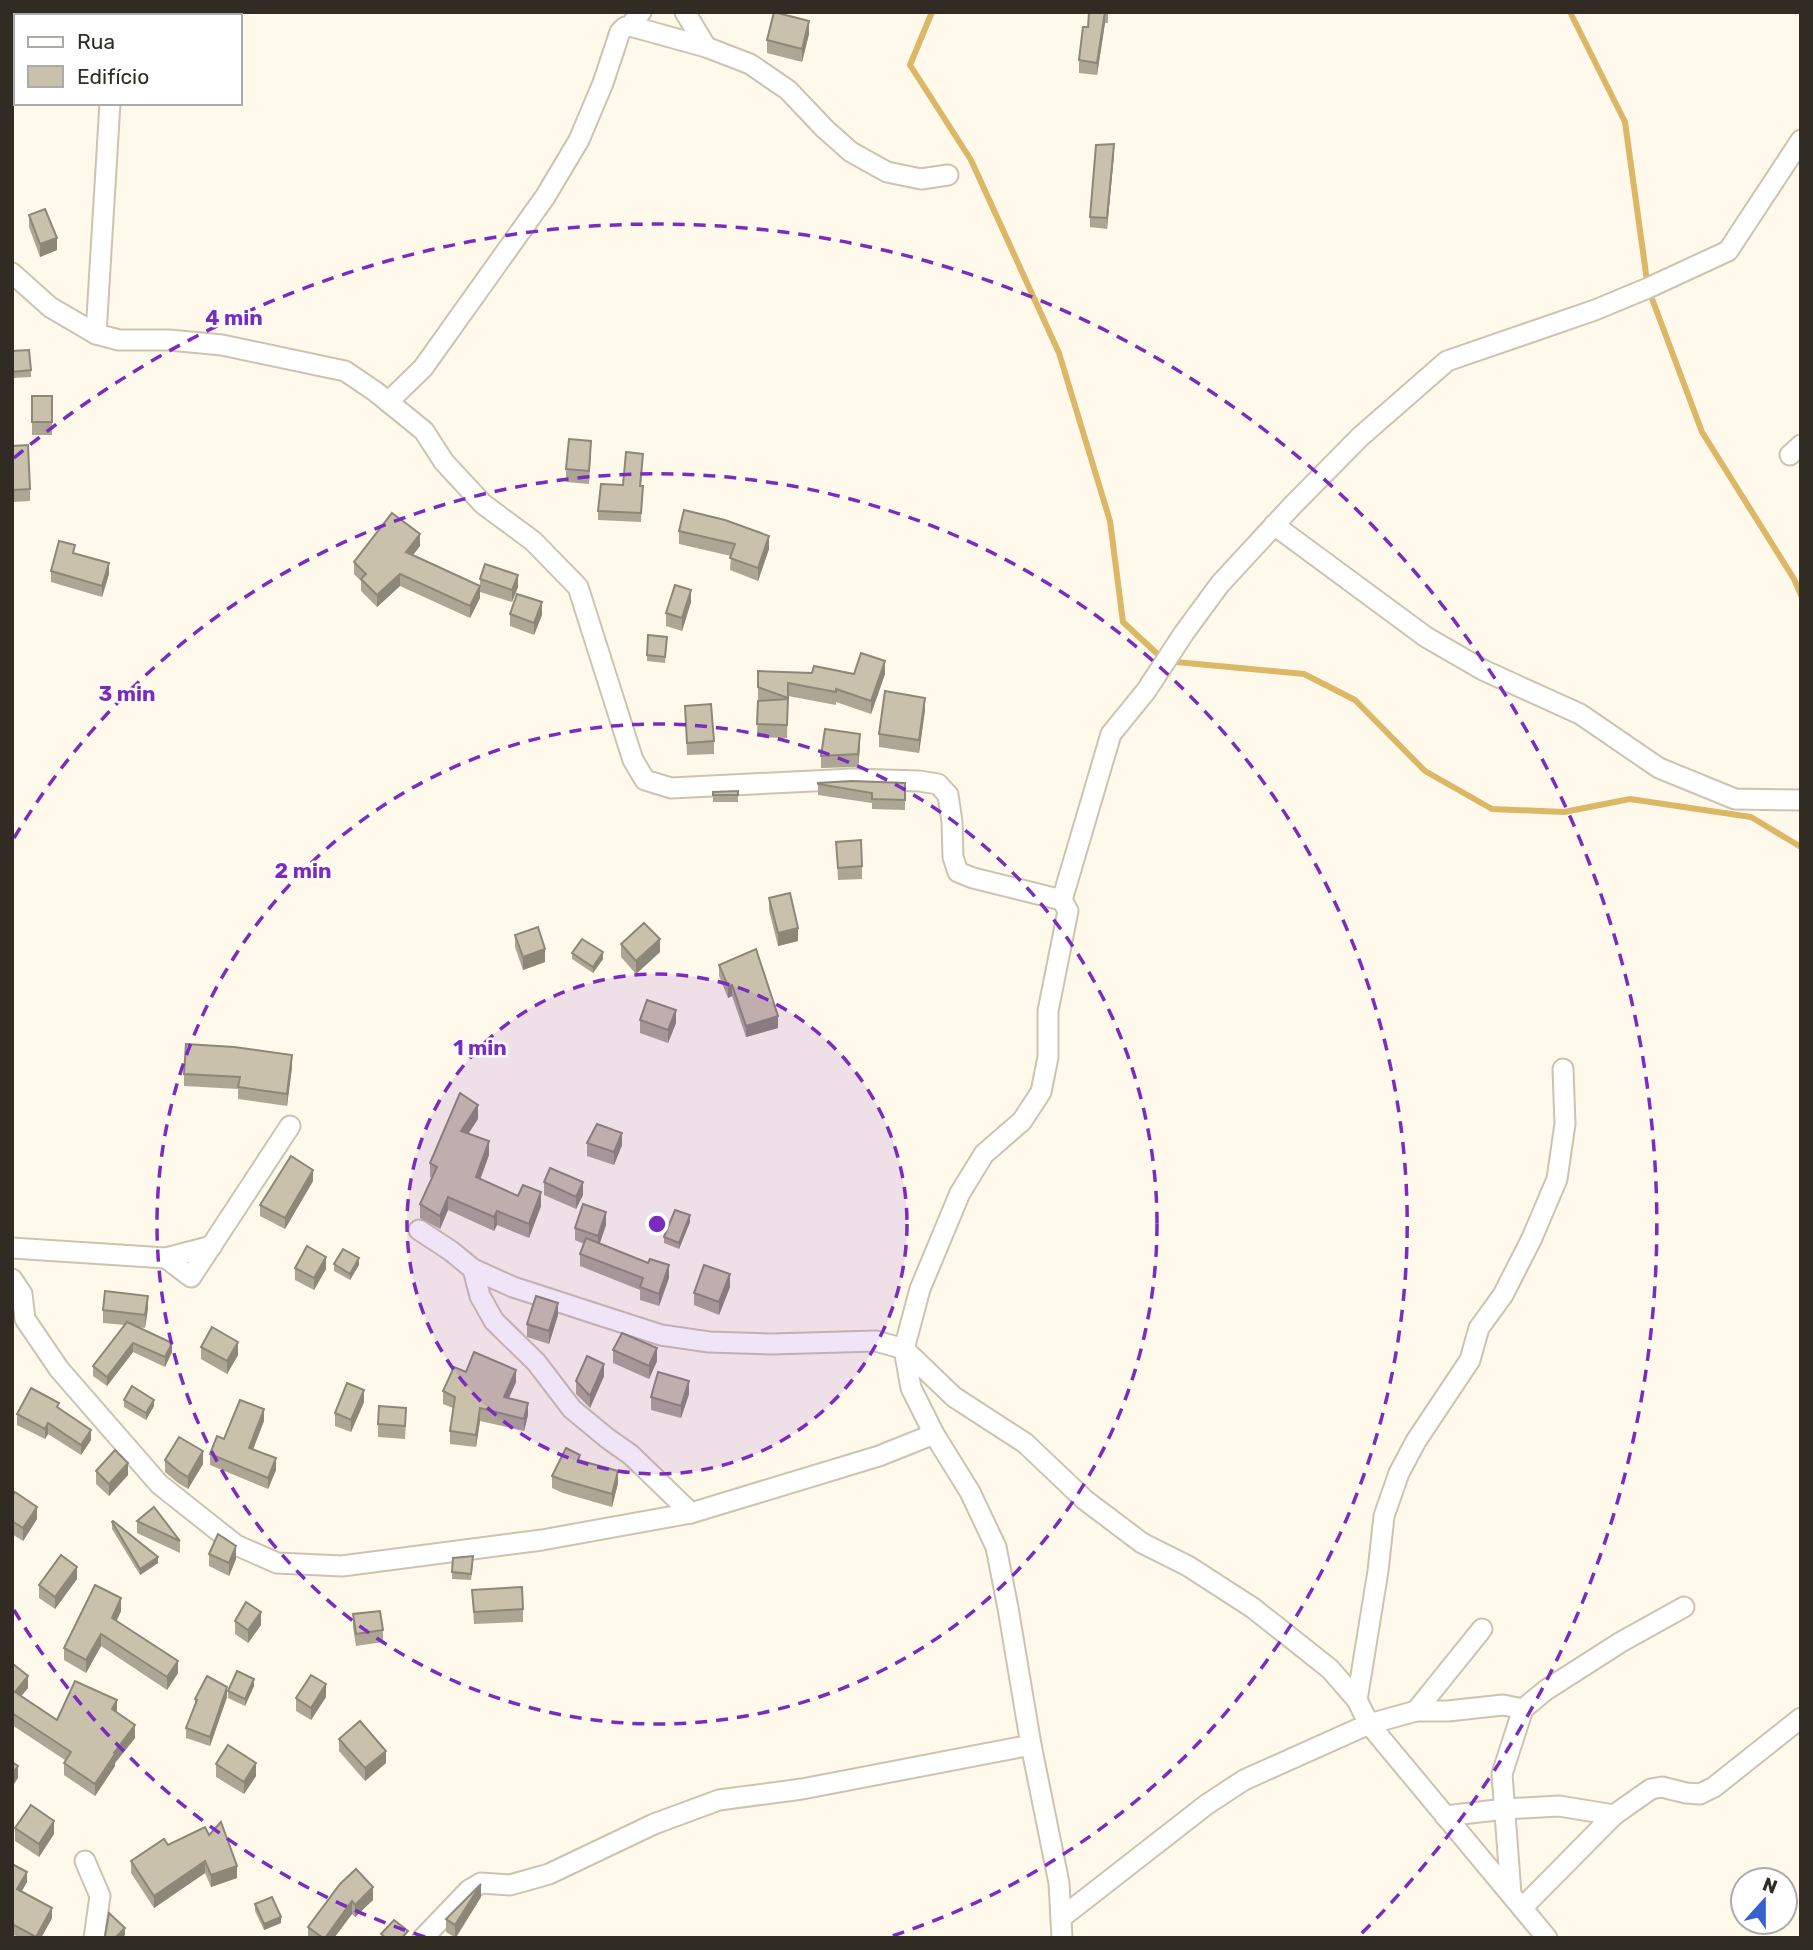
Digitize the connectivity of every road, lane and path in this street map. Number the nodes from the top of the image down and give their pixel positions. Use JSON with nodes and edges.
{"nodes":[{"id":1,"x":685,"y":12,"type":"edge"},
{"id":2,"x":635,"y":19,"type":"edge"},
{"id":3,"x":706,"y":47,"type":"junction"},
{"id":4,"x":110,"y":105,"type":"edge"},
{"id":5,"x":1801,"y":140,"type":"edge"},
{"id":6,"x":948,"y":175,"type":"dead end"},
{"id":7,"x":12,"y":273,"type":"edge"},
{"id":8,"x":96,"y":334,"type":"junction"},
{"id":9,"x":388,"y":402,"type":"junction"},
{"id":10,"x":1275,"y":525,"type":"junction"},
{"id":11,"x":1801,"y":800,"type":"edge"},
{"id":12,"x":1062,"y":900,"type":"junction"},
{"id":13,"x":1563,"y":1069,"type":"dead end"},
{"id":14,"x":290,"y":1126,"type":"dead end"},
{"id":15,"x":419,"y":1230,"type":"dead end"},
{"id":16,"x":12,"y":1248,"type":"edge"},
{"id":17,"x":473,"y":1269,"type":"junction"},
{"id":18,"x":12,"y":1279,"type":"edge"},
{"id":19,"x":904,"y":1349,"type":"junction"},
{"id":20,"x":934,"y":1434,"type":"junction"},
{"id":21,"x":691,"y":1513,"type":"junction"},
{"id":22,"x":1684,"y":1607,"type":"dead end"},
{"id":23,"x":1482,"y":1629,"type":"dead end"},
{"id":24,"x":1357,"y":1700,"type":"junction"},
{"id":25,"x":1524,"y":1709,"type":"junction"},
{"id":26,"x":1416,"y":1711,"type":"junction"},
{"id":27,"x":1801,"y":1718,"type":"edge"},
{"id":28,"x":1368,"y":1724,"type":"junction"},
{"id":29,"x":1031,"y":1745,"type":"junction"},
{"id":30,"x":1505,"y":1809,"type":"junction"},
{"id":31,"x":1614,"y":1815,"type":"junction"},
{"id":32,"x":1445,"y":1816,"type":"junction"},
{"id":33,"x":85,"y":1861,"type":"dead end"},
{"id":34,"x":1517,"y":1901,"type":"junction"},
{"id":35,"x":1062,"y":1928,"type":"edge"},
{"id":36,"x":94,"y":1938,"type":"edge"},
{"id":37,"x":423,"y":1938,"type":"edge"},
{"id":38,"x":1546,"y":1938,"type":"edge"}],
"edges":[{"from":1,"to":3,"type":"street"},
{"from":2,"to":3,"type":"street"},
{"from":2,"to":9,"type":"street"},
{"from":3,"to":6,"type":"street"},
{"from":4,"to":8,"type":"street"},
{"from":5,"to":10,"type":"street"},
{"from":7,"to":8,"type":"street"},
{"from":8,"to":9,"type":"street"},
{"from":9,"to":12,"type":"street"},
{"from":10,"to":11,"type":"street"},
{"from":10,"to":12,"type":"street"},
{"from":12,"to":19,"type":"street"},
{"from":13,"to":24,"type":"street"},
{"from":14,"to":16,"type":"street"},
{"from":15,"to":17,"type":"street"},
{"from":17,"to":19,"type":"street"},
{"from":17,"to":21,"type":"street"},
{"from":18,"to":21,"type":"street"},
{"from":19,"to":20,"type":"street"},
{"from":19,"to":24,"type":"street"},
{"from":20,"to":21,"type":"street"},
{"from":20,"to":29,"type":"street"},
{"from":22,"to":25,"type":"street"},
{"from":23,"to":26,"type":"street"},
{"from":24,"to":28,"type":"street"},
{"from":25,"to":26,"type":"street"},
{"from":25,"to":30,"type":"street"},
{"from":26,"to":28,"type":"street"},
{"from":27,"to":31,"type":"street"},
{"from":28,"to":32,"type":"street"},
{"from":28,"to":35,"type":"street"},
{"from":29,"to":35,"type":"street"},
{"from":29,"to":37,"type":"street"},
{"from":30,"to":31,"type":"street"},
{"from":30,"to":32,"type":"street"},
{"from":30,"to":34,"type":"street"},
{"from":31,"to":34,"type":"street"},
{"from":32,"to":34,"type":"street"},
{"from":33,"to":36,"type":"street"},
{"from":34,"to":38,"type":"street"}]}
